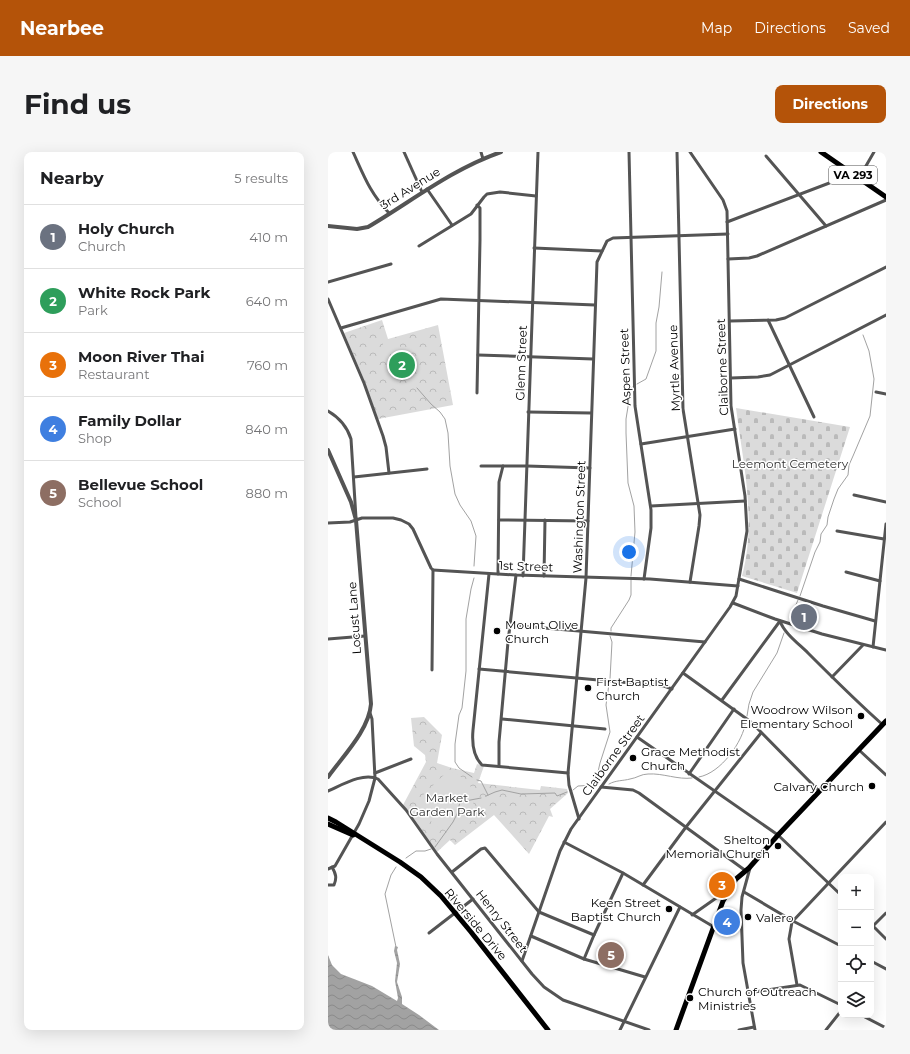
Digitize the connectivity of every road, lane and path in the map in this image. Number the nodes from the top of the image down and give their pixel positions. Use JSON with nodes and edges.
{"nodes":[{"id":1,"x":353,"y":152,"type":"edge"},
{"id":2,"x":404,"y":152,"type":"edge"},
{"id":3,"x":481,"y":152,"type":"edge"},
{"id":4,"x":501,"y":152,"type":"edge"},
{"id":5,"x":538,"y":152,"type":"edge"},
{"id":6,"x":629,"y":152,"type":"edge"},
{"id":7,"x":677,"y":152,"type":"edge"},
{"id":8,"x":690,"y":152,"type":"edge"},
{"id":9,"x":821,"y":152,"type":"edge"},
{"id":10,"x":874,"y":152,"type":"edge"},
{"id":11,"x":766,"y":156,"type":"dead end"},
{"id":12,"x":483,"y":159,"type":"junction"},
{"id":13,"x":853,"y":174,"type":"junction"},
{"id":14,"x":859,"y":178,"type":"junction"},
{"id":15,"x":426,"y":189,"type":"junction"},
{"id":16,"x":422,"y":192,"type":"junction"},
{"id":17,"x":800,"y":194,"type":"junction"},
{"id":18,"x":536,"y":196,"type":"junction"},
{"id":19,"x":886,"y":197,"type":"edge"},
{"id":20,"x":886,"y":200,"type":"edge"},
{"id":21,"x":477,"y":206,"type":"junction"},
{"id":22,"x":389,"y":213,"type":"junction"},
{"id":23,"x":727,"y":222,"type":"junction"},
{"id":24,"x":328,"y":226,"type":"edge"},
{"id":25,"x":452,"y":226,"type":"junction"},
{"id":26,"x":826,"y":226,"type":"junction"},
{"id":27,"x":728,"y":234,"type":"junction"},
{"id":28,"x":679,"y":235,"type":"junction"},
{"id":29,"x":631,"y":237,"type":"junction"},
{"id":30,"x":419,"y":246,"type":"dead end"},
{"id":31,"x":534,"y":248,"type":"junction"},
{"id":32,"x":602,"y":251,"type":"junction"},
{"id":33,"x":728,"y":259,"type":"junction"},
{"id":34,"x":391,"y":264,"type":"dead end"},
{"id":35,"x":886,"y":268,"type":"edge"},
{"id":36,"x":328,"y":282,"type":"edge"},
{"id":37,"x":328,"y":299,"type":"edge"},
{"id":38,"x":478,"y":300,"type":"junction"},
{"id":39,"x":532,"y":302,"type":"junction"},
{"id":40,"x":595,"y":305,"type":"junction"},
{"id":41,"x":886,"y":315,"type":"edge"},
{"id":42,"x":768,"y":320,"type":"junction"},
{"id":43,"x":730,"y":321,"type":"junction"},
{"id":44,"x":341,"y":328,"type":"junction"},
{"id":45,"x":478,"y":355,"type":"junction"},
{"id":46,"x":530,"y":356,"type":"junction"},
{"id":47,"x":593,"y":359,"type":"junction"},
{"id":48,"x":790,"y":365,"type":"junction"},
{"id":49,"x":731,"y":378,"type":"junction"},
{"id":50,"x":876,"y":392,"type":"dead end"},
{"id":51,"x":477,"y":393,"type":"dead end"},
{"id":52,"x":886,"y":394,"type":"edge"},
{"id":53,"x":328,"y":411,"type":"edge"},
{"id":54,"x":528,"y":412,"type":"junction"},
{"id":55,"x":591,"y":414,"type":"junction"},
{"id":56,"x":814,"y":417,"type":"dead end"},
{"id":57,"x":735,"y":428,"type":"junction"},
{"id":58,"x":688,"y":436,"type":"junction"},
{"id":59,"x":641,"y":444,"type":"junction"},
{"id":60,"x":328,"y":450,"type":"edge"},
{"id":61,"x":481,"y":466,"type":"dead end"},
{"id":62,"x":503,"y":466,"type":"junction"},
{"id":63,"x":527,"y":466,"type":"junction"},
{"id":64,"x":590,"y":468,"type":"junction"},
{"id":65,"x":427,"y":469,"type":"dead end"},
{"id":66,"x":389,"y":473,"type":"junction"},
{"id":67,"x":354,"y":477,"type":"junction"},
{"id":68,"x":854,"y":495,"type":"dead end"},
{"id":69,"x":745,"y":501,"type":"junction"},
{"id":70,"x":886,"y":502,"type":"edge"},
{"id":71,"x":698,"y":504,"type":"junction"},
{"id":72,"x":651,"y":506,"type":"junction"},
{"id":73,"x":356,"y":520,"type":"junction"},
{"id":74,"x":499,"y":520,"type":"junction"},
{"id":75,"x":525,"y":520,"type":"junction"},
{"id":76,"x":545,"y":520,"type":"junction"},
{"id":77,"x":588,"y":522,"type":"junction"},
{"id":78,"x":328,"y":524,"type":"edge"},
{"id":79,"x":886,"y":524,"type":"edge"},
{"id":80,"x":837,"y":531,"type":"dead end"},
{"id":81,"x":884,"y":540,"type":"junction"},
{"id":82,"x":884,"y":561,"type":"edge"},
{"id":83,"x":434,"y":570,"type":"junction"},
{"id":84,"x":846,"y":572,"type":"dead end"},
{"id":85,"x":489,"y":574,"type":"junction"},
{"id":86,"x":498,"y":574,"type":"junction"},
{"id":87,"x":516,"y":575,"type":"junction"},
{"id":88,"x":523,"y":576,"type":"junction"},
{"id":89,"x":544,"y":576,"type":"junction"},
{"id":90,"x":586,"y":578,"type":"junction"},
{"id":91,"x":644,"y":579,"type":"junction"},
{"id":92,"x":739,"y":579,"type":"junction"},
{"id":93,"x":880,"y":580,"type":"junction"},
{"id":94,"x":690,"y":582,"type":"junction"},
{"id":95,"x":738,"y":586,"type":"junction"},
{"id":96,"x":733,"y":603,"type":"junction"},
{"id":97,"x":780,"y":621,"type":"junction"},
{"id":98,"x":875,"y":621,"type":"junction"},
{"id":99,"x":510,"y":625,"type":"junction"},
{"id":100,"x":581,"y":631,"type":"junction"},
{"id":101,"x":365,"y":636,"type":"junction"},
{"id":102,"x":328,"y":639,"type":"edge"},
{"id":103,"x":705,"y":642,"type":"junction"},
{"id":104,"x":863,"y":644,"type":"junction"},
{"id":105,"x":872,"y":647,"type":"junction"},
{"id":106,"x":886,"y":650,"type":"edge"},
{"id":107,"x":479,"y":669,"type":"junction"},
{"id":108,"x":432,"y":670,"type":"dead end"},
{"id":109,"x":506,"y":672,"type":"junction"},
{"id":110,"x":683,"y":672,"type":"junction"},
{"id":111,"x":832,"y":676,"type":"junction"},
{"id":112,"x":577,"y":678,"type":"junction"},
{"id":113,"x":672,"y":689,"type":"junction"},
{"id":114,"x":722,"y":700,"type":"junction"},
{"id":115,"x":734,"y":709,"type":"junction"},
{"id":116,"x":370,"y":713,"type":"junction"},
{"id":117,"x":502,"y":719,"type":"junction"},
{"id":118,"x":884,"y":723,"type":"edge"},
{"id":119,"x":573,"y":725,"type":"junction"},
{"id":120,"x":605,"y":729,"type":"dead end"},
{"id":121,"x":761,"y":733,"type":"junction"},
{"id":122,"x":637,"y":737,"type":"junction"},
{"id":123,"x":859,"y":750,"type":"junction"},
{"id":124,"x":411,"y":759,"type":"dead end"},
{"id":125,"x":499,"y":766,"type":"junction"},
{"id":126,"x":375,"y":773,"type":"junction"},
{"id":127,"x":568,"y":773,"type":"junction"},
{"id":128,"x":690,"y":774,"type":"junction"},
{"id":129,"x":886,"y":776,"type":"edge"},
{"id":130,"x":328,"y":777,"type":"edge"},
{"id":131,"x":375,"y":778,"type":"junction"},
{"id":132,"x":601,"y":787,"type":"junction"},
{"id":133,"x":328,"y":791,"type":"edge"},
{"id":134,"x":715,"y":791,"type":"junction"},
{"id":135,"x":819,"y":792,"type":"junction"},
{"id":136,"x":328,"y":818,"type":"edge"},
{"id":137,"x":578,"y":819,"type":"junction"},
{"id":138,"x":886,"y":822,"type":"edge"},
{"id":139,"x":328,"y":824,"type":"edge"},
{"id":140,"x":686,"y":827,"type":"junction"},
{"id":141,"x":778,"y":835,"type":"junction"},
{"id":142,"x":564,"y":842,"type":"junction"},
{"id":143,"x":375,"y":846,"type":"junction"},
{"id":144,"x":751,"y":865,"type":"junction"},
{"id":145,"x":330,"y":867,"type":"edge"},
{"id":146,"x":746,"y":871,"type":"junction"},
{"id":147,"x":452,"y":872,"type":"junction"},
{"id":148,"x":623,"y":873,"type":"junction"},
{"id":149,"x":828,"y":883,"type":"junction"},
{"id":150,"x":643,"y":885,"type":"junction"},
{"id":151,"x":328,"y":886,"type":"edge"},
{"id":152,"x":729,"y":889,"type":"junction"},
{"id":153,"x":744,"y":892,"type":"junction"},
{"id":154,"x":838,"y":893,"type":"edge"},
{"id":155,"x":473,"y":899,"type":"junction"},
{"id":156,"x":680,"y":907,"type":"junction"},
{"id":157,"x":539,"y":912,"type":"junction"},
{"id":158,"x":456,"y":913,"type":"junction"},
{"id":159,"x":886,"y":913,"type":"edge"},
{"id":160,"x":692,"y":915,"type":"junction"},
{"id":161,"x":793,"y":920,"type":"junction"},
{"id":162,"x":874,"y":924,"type":"edge"},
{"id":163,"x":714,"y":927,"type":"junction"},
{"id":164,"x":874,"y":928,"type":"edge"},
{"id":165,"x":429,"y":933,"type":"dead end"},
{"id":166,"x":594,"y":935,"type":"junction"},
{"id":167,"x":531,"y":936,"type":"junction"},
{"id":168,"x":886,"y":939,"type":"edge"},
{"id":169,"x":838,"y":944,"type":"edge"},
{"id":170,"x":584,"y":959,"type":"junction"},
{"id":171,"x":522,"y":961,"type":"junction"},
{"id":172,"x":874,"y":963,"type":"edge"},
{"id":173,"x":886,"y":969,"type":"edge"},
{"id":174,"x":645,"y":977,"type":"junction"},
{"id":175,"x":797,"y":985,"type":"junction"},
{"id":176,"x":748,"y":994,"type":"junction"},
{"id":177,"x":838,"y":1003,"type":"edge"},
{"id":178,"x":838,"y":1015,"type":"edge"},
{"id":179,"x":867,"y":1018,"type":"edge"},
{"id":180,"x":624,"y":1021,"type":"junction"},
{"id":181,"x":886,"y":1028,"type":"edge"},
{"id":182,"x":754,"y":1029,"type":"edge"},
{"id":183,"x":548,"y":1030,"type":"edge"},
{"id":184,"x":620,"y":1030,"type":"edge"},
{"id":185,"x":649,"y":1030,"type":"edge"},
{"id":186,"x":676,"y":1030,"type":"edge"},
{"id":187,"x":739,"y":1030,"type":"edge"},
{"id":188,"x":826,"y":1030,"type":"edge"}],
"edges":[{"from":1,"to":22,"type":"street"},
{"from":2,"to":16,"type":"street"},
{"from":3,"to":12,"type":"street"},
{"from":4,"to":12,"type":"street","name":"3rd Avenue"},
{"from":5,"to":18,"type":"street","name":"Glenn Street"},
{"from":6,"to":29,"type":"street","name":"Aspen Street"},
{"from":7,"to":28,"type":"street","name":"Myrtle Avenue"},
{"from":8,"to":23,"type":"street","name":"Claiborne Street"},
{"from":9,"to":13,"type":"main road","number":"VA 293"},
{"from":10,"to":14,"type":"street"},
{"from":11,"to":17,"type":"street"},
{"from":12,"to":15,"type":"street","name":"3rd Avenue"},
{"from":13,"to":14,"type":"main road","number":"VA 293"},
{"from":13,"to":17,"type":"street"},
{"from":14,"to":19,"type":"main road","number":"VA 293"},
{"from":15,"to":16,"type":"street","name":"3rd Avenue"},
{"from":15,"to":25,"type":"street"},
{"from":16,"to":22,"type":"street","name":"3rd Avenue"},
{"from":17,"to":23,"type":"street"},
{"from":17,"to":26,"type":"street"},
{"from":18,"to":21,"type":"street"},
{"from":18,"to":31,"type":"street","name":"Glenn Street"},
{"from":20,"to":26,"type":"street"},
{"from":21,"to":25,"type":"street"},
{"from":21,"to":38,"type":"street"},
{"from":22,"to":24,"type":"street","name":"3rd Avenue"},
{"from":23,"to":27,"type":"street","name":"Claiborne Street"},
{"from":25,"to":30,"type":"street"},
{"from":26,"to":33,"type":"street"},
{"from":27,"to":28,"type":"street"},
{"from":27,"to":33,"type":"street","name":"Claiborne Street"},
{"from":28,"to":29,"type":"street"},
{"from":28,"to":58,"type":"street","name":"Myrtle Avenue"},
{"from":29,"to":32,"type":"street","name":"Washington Street"},
{"from":29,"to":59,"type":"street","name":"Aspen Street"},
{"from":31,"to":32,"type":"street"},
{"from":31,"to":39,"type":"street","name":"Glenn Street"},
{"from":32,"to":40,"type":"street","name":"Washington Street"},
{"from":33,"to":43,"type":"street","name":"Claiborne Street"},
{"from":34,"to":36,"type":"street"},
{"from":35,"to":42,"type":"street"},
{"from":37,"to":44,"type":"street"},
{"from":38,"to":39,"type":"street"},
{"from":38,"to":44,"type":"street"},
{"from":38,"to":45,"type":"street"},
{"from":39,"to":40,"type":"street"},
{"from":39,"to":46,"type":"street","name":"Glenn Street"},
{"from":40,"to":47,"type":"street","name":"Washington Street"},
{"from":41,"to":48,"type":"street"},
{"from":42,"to":43,"type":"street"},
{"from":42,"to":48,"type":"street"},
{"from":43,"to":49,"type":"street","name":"Claiborne Street"},
{"from":44,"to":66,"type":"street"},
{"from":45,"to":46,"type":"street"},
{"from":45,"to":51,"type":"street"},
{"from":46,"to":47,"type":"street"},
{"from":46,"to":54,"type":"street","name":"Glenn Street"},
{"from":47,"to":55,"type":"street","name":"Washington Street"},
{"from":48,"to":49,"type":"street"},
{"from":48,"to":56,"type":"street"},
{"from":49,"to":57,"type":"street","name":"Claiborne Street"},
{"from":50,"to":52,"type":"street"},
{"from":53,"to":67,"type":"street"},
{"from":54,"to":55,"type":"street"},
{"from":54,"to":63,"type":"street","name":"Glenn Street"},
{"from":55,"to":64,"type":"street","name":"Washington Street"},
{"from":57,"to":58,"type":"street"},
{"from":57,"to":69,"type":"street","name":"Claiborne Street"},
{"from":58,"to":59,"type":"street"},
{"from":58,"to":71,"type":"street","name":"Myrtle Avenue"},
{"from":59,"to":72,"type":"street","name":"Aspen Street"},
{"from":60,"to":73,"type":"street","name":"Locust Lane"},
{"from":61,"to":62,"type":"street"},
{"from":62,"to":63,"type":"street"},
{"from":62,"to":74,"type":"street"},
{"from":63,"to":64,"type":"street"},
{"from":63,"to":75,"type":"street","name":"Glenn Street"},
{"from":64,"to":77,"type":"street","name":"Washington Street"},
{"from":65,"to":66,"type":"street"},
{"from":66,"to":67,"type":"street"},
{"from":67,"to":73,"type":"street"},
{"from":68,"to":70,"type":"street"},
{"from":69,"to":71,"type":"street"},
{"from":69,"to":92,"type":"street","name":"Claiborne Street"},
{"from":71,"to":72,"type":"street"},
{"from":71,"to":94,"type":"street","name":"Myrtle Avenue"},
{"from":72,"to":91,"type":"street","name":"Aspen Street"},
{"from":73,"to":78,"type":"street"},
{"from":73,"to":83,"type":"street"},
{"from":73,"to":101,"type":"street","name":"Locust Lane"},
{"from":74,"to":75,"type":"street"},
{"from":74,"to":86,"type":"street"},
{"from":75,"to":76,"type":"street"},
{"from":75,"to":88,"type":"street","name":"Glenn Street"},
{"from":76,"to":77,"type":"street"},
{"from":76,"to":89,"type":"street"},
{"from":77,"to":90,"type":"street","name":"Washington Street"},
{"from":79,"to":81,"type":"street"},
{"from":80,"to":81,"type":"street"},
{"from":81,"to":82,"type":"street"},
{"from":82,"to":93,"type":"street"},
{"from":83,"to":85,"type":"street","name":"1st Street"},
{"from":83,"to":108,"type":"street"},
{"from":84,"to":93,"type":"street"},
{"from":85,"to":86,"type":"street","name":"1st Street"},
{"from":85,"to":107,"type":"street"},
{"from":86,"to":87,"type":"street","name":"1st Street"},
{"from":87,"to":88,"type":"street","name":"1st Street"},
{"from":87,"to":99,"type":"street"},
{"from":88,"to":89,"type":"street","name":"1st Street"},
{"from":89,"to":90,"type":"street","name":"1st Street"},
{"from":90,"to":91,"type":"street","name":"1st Street"},
{"from":90,"to":100,"type":"street","name":"Washington Street"},
{"from":91,"to":94,"type":"street","name":"1st Street"},
{"from":92,"to":95,"type":"street","name":"Claiborne Street"},
{"from":92,"to":98,"type":"street"},
{"from":93,"to":98,"type":"street"},
{"from":94,"to":95,"type":"street","name":"1st Street"},
{"from":95,"to":96,"type":"street","name":"Claiborne Street"},
{"from":96,"to":97,"type":"street"},
{"from":96,"to":103,"type":"street","name":"Claiborne Street"},
{"from":97,"to":104,"type":"street"},
{"from":97,"to":111,"type":"street"},
{"from":97,"to":114,"type":"street"},
{"from":98,"to":105,"type":"street"},
{"from":99,"to":100,"type":"street"},
{"from":99,"to":109,"type":"street"},
{"from":100,"to":103,"type":"street"},
{"from":100,"to":112,"type":"street","name":"Washington Street"},
{"from":101,"to":102,"type":"street"},
{"from":101,"to":116,"type":"street","name":"Locust Lane"},
{"from":103,"to":110,"type":"street","name":"Claiborne Street"},
{"from":104,"to":105,"type":"street"},
{"from":104,"to":111,"type":"street"},
{"from":105,"to":106,"type":"street"},
{"from":107,"to":109,"type":"street"},
{"from":107,"to":125,"type":"street"},
{"from":109,"to":112,"type":"street"},
{"from":109,"to":117,"type":"street"},
{"from":110,"to":113,"type":"street","name":"Claiborne Street"},
{"from":110,"to":114,"type":"street"},
{"from":111,"to":118,"type":"street"},
{"from":112,"to":113,"type":"street"},
{"from":112,"to":119,"type":"street","name":"Washington Street"},
{"from":113,"to":122,"type":"street","name":"Claiborne Street"},
{"from":114,"to":115,"type":"street"},
{"from":115,"to":121,"type":"street"},
{"from":115,"to":128,"type":"street"},
{"from":116,"to":126,"type":"street"},
{"from":116,"to":130,"type":"street","name":"Locust Lane"},
{"from":117,"to":119,"type":"street"},
{"from":117,"to":125,"type":"street"},
{"from":118,"to":123,"type":"main road"},
{"from":119,"to":120,"type":"street"},
{"from":119,"to":127,"type":"street","name":"Washington Street"},
{"from":121,"to":134,"type":"street"},
{"from":121,"to":135,"type":"street"},
{"from":122,"to":128,"type":"street"},
{"from":122,"to":132,"type":"street","name":"Claiborne Street"},
{"from":123,"to":129,"type":"street"},
{"from":123,"to":135,"type":"main road"},
{"from":124,"to":126,"type":"street"},
{"from":125,"to":127,"type":"street"},
{"from":126,"to":131,"type":"street"},
{"from":127,"to":137,"type":"street","name":"Washington Street"},
{"from":128,"to":134,"type":"street"},
{"from":131,"to":133,"type":"street"},
{"from":131,"to":145,"type":"street"},
{"from":131,"to":147,"type":"street","name":"Henry Street"},
{"from":132,"to":137,"type":"street","name":"Claiborne Street"},
{"from":132,"to":140,"type":"street"},
{"from":134,"to":140,"type":"street"},
{"from":134,"to":141,"type":"street"},
{"from":135,"to":141,"type":"main road"},
{"from":136,"to":143,"type":"main road","name":"Riverside Drive"},
{"from":137,"to":142,"type":"street","name":"Claiborne Street"},
{"from":138,"to":149,"type":"street"},
{"from":139,"to":143,"type":"main road","name":"Riverside Drive"},
{"from":140,"to":146,"type":"street"},
{"from":140,"to":150,"type":"street"},
{"from":141,"to":144,"type":"main road"},
{"from":141,"to":149,"type":"street"},
{"from":142,"to":148,"type":"street"},
{"from":142,"to":157,"type":"street","name":"Claiborne Street"},
{"from":143,"to":158,"type":"main road","name":"Riverside Drive"},
{"from":144,"to":146,"type":"main road"},
{"from":144,"to":153,"type":"street"},
{"from":145,"to":151,"type":"street"},
{"from":146,"to":152,"type":"main road"},
{"from":147,"to":155,"type":"street","name":"Henry Street"},
{"from":147,"to":157,"type":"street"},
{"from":148,"to":150,"type":"street"},
{"from":148,"to":166,"type":"street"},
{"from":149,"to":154,"type":"street"},
{"from":149,"to":161,"type":"street"},
{"from":150,"to":156,"type":"street"},
{"from":152,"to":160,"type":"street"},
{"from":152,"to":163,"type":"main road"},
{"from":153,"to":161,"type":"street"},
{"from":153,"to":176,"type":"street"},
{"from":155,"to":158,"type":"street"},
{"from":155,"to":171,"type":"street","name":"Henry Street"},
{"from":156,"to":160,"type":"street"},
{"from":156,"to":174,"type":"street"},
{"from":157,"to":166,"type":"street"},
{"from":157,"to":167,"type":"street","name":"Claiborne Street"},
{"from":158,"to":165,"type":"street"},
{"from":158,"to":183,"type":"main road","name":"Riverside Drive"},
{"from":159,"to":162,"type":"street"},
{"from":160,"to":163,"type":"street"},
{"from":161,"to":169,"type":"street"},
{"from":161,"to":175,"type":"street"},
{"from":163,"to":186,"type":"main road"},
{"from":164,"to":168,"type":"street"},
{"from":166,"to":170,"type":"street"},
{"from":167,"to":170,"type":"street"},
{"from":167,"to":171,"type":"street","name":"Claiborne Street"},
{"from":170,"to":174,"type":"street"},
{"from":171,"to":180,"type":"street","name":"Henry Street"},
{"from":172,"to":173,"type":"street"},
{"from":174,"to":180,"type":"street"},
{"from":175,"to":176,"type":"street"},
{"from":175,"to":177,"type":"street"},
{"from":176,"to":182,"type":"street"},
{"from":178,"to":188,"type":"street"},
{"from":179,"to":181,"type":"street"},
{"from":180,"to":184,"type":"street"},
{"from":180,"to":185,"type":"street","name":"Henry Street"},
{"from":182,"to":187,"type":"street"}]}
